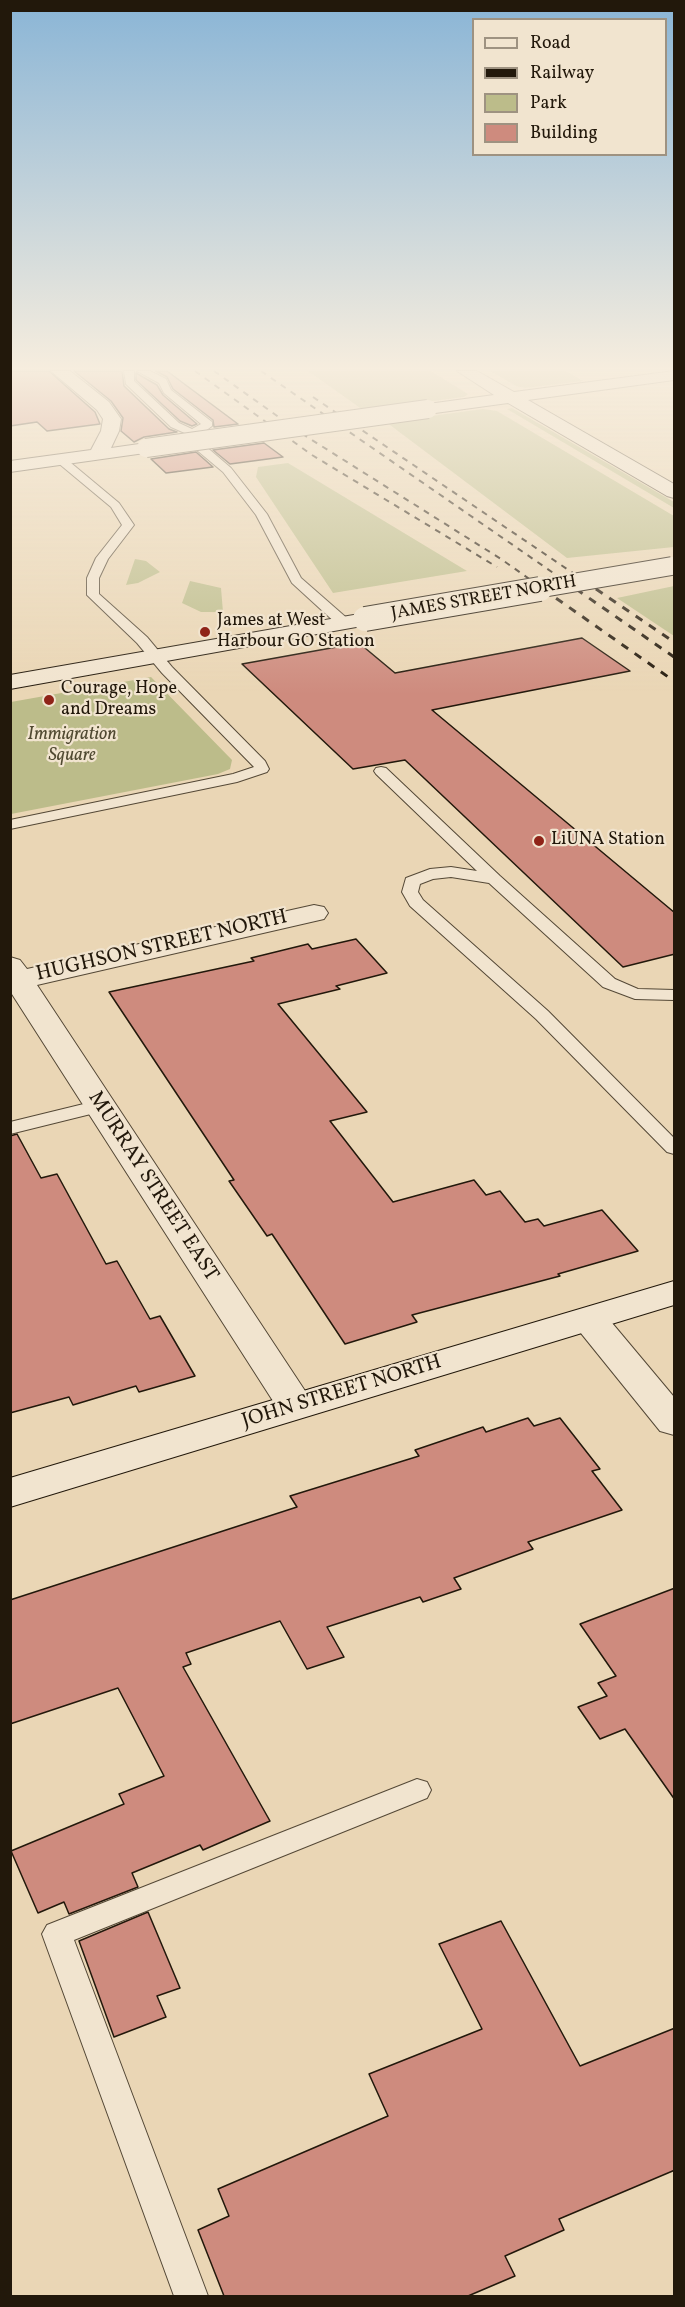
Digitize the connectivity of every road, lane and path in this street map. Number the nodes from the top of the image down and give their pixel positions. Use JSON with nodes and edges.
{"nodes":[{"id":1,"x":83,"y":479,"type":"edge"},
{"id":2,"x":234,"y":479,"type":"edge"},
{"id":3,"x":651,"y":479,"type":"edge"},
{"id":4,"x":675,"y":492,"type":"edge"},
{"id":5,"x":673,"y":566,"type":"edge"},
{"id":6,"x":344,"y":623,"type":"junction"},
{"id":7,"x":155,"y":655,"type":"junction"},
{"id":8,"x":10,"y":682,"type":"edge"},
{"id":9,"x":381,"y":771,"type":"dead end"},
{"id":10,"x":10,"y":825,"type":"edge"},
{"id":11,"x":494,"y":879,"type":"junction"},
{"id":12,"x":314,"y":913,"type":"dead end"},
{"id":13,"x":13,"y":976,"type":"edge"},
{"id":14,"x":675,"y":995,"type":"edge"},
{"id":15,"x":100,"y":1106,"type":"junction"},
{"id":16,"x":10,"y":1128,"type":"edge"},
{"id":17,"x":675,"y":1148,"type":"edge"},
{"id":18,"x":675,"y":1293,"type":"edge"},
{"id":19,"x":589,"y":1319,"type":"junction"},
{"id":20,"x":296,"y":1406,"type":"junction"},
{"id":21,"x":675,"y":1422,"type":"edge"},
{"id":22,"x":10,"y":1493,"type":"edge"},
{"id":23,"x":417,"y":1790,"type":"dead end"},
{"id":24,"x":191,"y":2296,"type":"edge"}],
"edges":[{"from":1,"to":7,"type":"lane"},
{"from":2,"to":6,"type":"lane"},
{"from":3,"to":4,"type":"street"},
{"from":5,"to":6,"type":"street","name":"JAMES STREET NORTH","bridge":true},
{"from":6,"to":7,"type":"street","name":"JAMES STREET NORTH"},
{"from":7,"to":8,"type":"street","name":"JAMES STREET NORTH"},
{"from":7,"to":10,"type":"lane"},
{"from":9,"to":11,"type":"lane"},
{"from":11,"to":14,"type":"lane"},
{"from":11,"to":17,"type":"lane"},
{"from":12,"to":13,"type":"street","name":"HUGHSON STREET NORTH"},
{"from":13,"to":15,"type":"street","name":"MURRAY STREET EAST"},
{"from":15,"to":16,"type":"lane"},
{"from":15,"to":20,"type":"street","name":"MURRAY STREET EAST"},
{"from":18,"to":19,"type":"street","name":"JOHN STREET NORTH"},
{"from":19,"to":20,"type":"street","name":"JOHN STREET NORTH"},
{"from":19,"to":21,"type":"street"},
{"from":20,"to":22,"type":"street","name":"JOHN STREET NORTH"},
{"from":23,"to":24,"type":"lane"}]}
